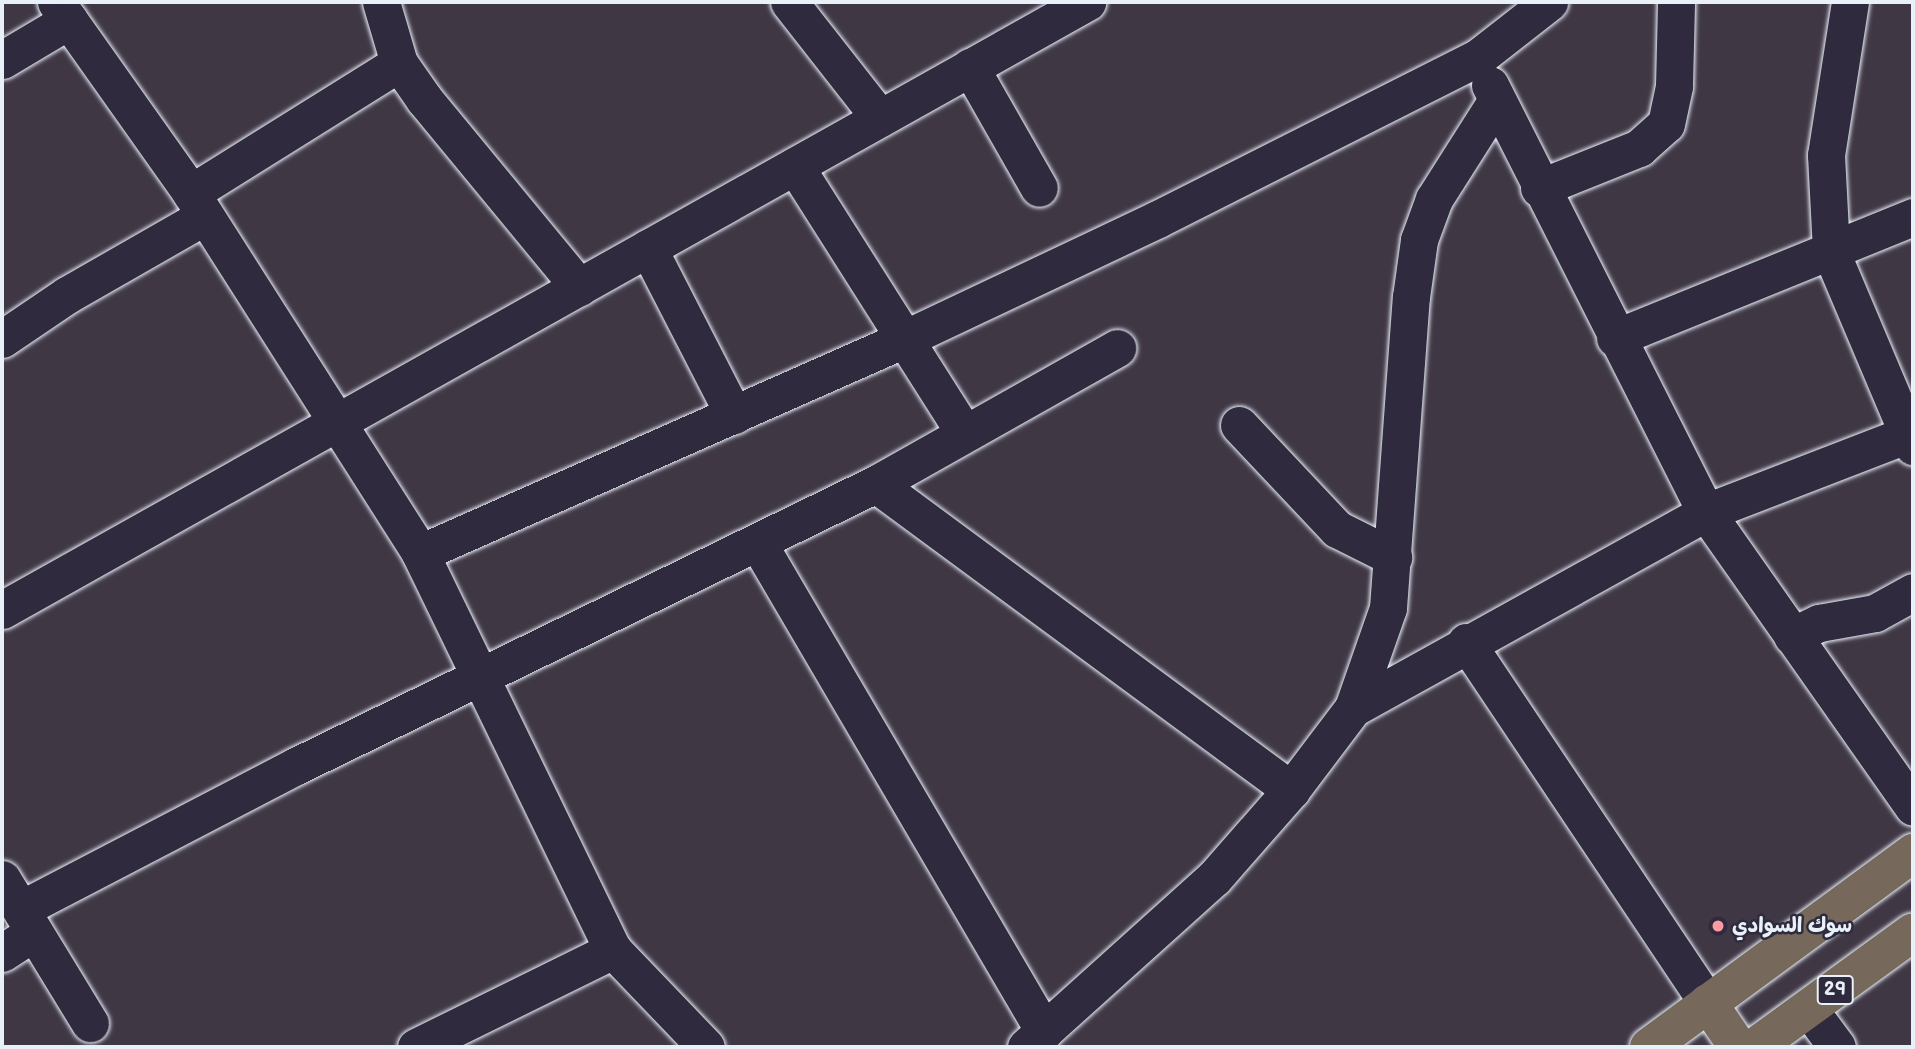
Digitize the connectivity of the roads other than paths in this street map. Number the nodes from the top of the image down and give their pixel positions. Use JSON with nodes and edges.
{"nodes":[{"id":1,"x":381,"y":2,"type":"edge"},
{"id":2,"x":789,"y":2,"type":"edge"},
{"id":3,"x":1087,"y":2,"type":"edge"},
{"id":4,"x":1549,"y":2,"type":"edge"},
{"id":5,"x":1676,"y":2,"type":"edge"},
{"id":6,"x":1850,"y":2,"type":"edge"},
{"id":7,"x":63,"y":11,"type":"edge"},
{"id":8,"x":1480,"y":56,"type":"junction"},
{"id":9,"x":2,"y":60,"type":"edge"},
{"id":10,"x":399,"y":63,"type":"junction"},
{"id":11,"x":970,"y":67,"type":"junction"},
{"id":12,"x":1495,"y":103,"type":"junction"},
{"id":13,"x":880,"y":118,"type":"junction"},
{"id":14,"x":795,"y":166,"type":"junction"},
{"id":15,"x":1039,"y":188,"type":"dead end"},
{"id":16,"x":1539,"y":188,"type":"junction"},
{"id":17,"x":198,"y":204,"type":"junction"},
{"id":18,"x":1913,"y":217,"type":"edge"},
{"id":19,"x":648,"y":248,"type":"junction"},
{"id":20,"x":1831,"y":252,"type":"junction"},
{"id":21,"x":579,"y":286,"type":"junction"},
{"id":22,"x":1615,"y":338,"type":"junction"},
{"id":23,"x":2,"y":339,"type":"edge"},
{"id":24,"x":902,"y":340,"type":"junction"},
{"id":25,"x":1117,"y":348,"type":"dead end"},
{"id":26,"x":734,"y":415,"type":"junction"},
{"id":27,"x":335,"y":422,"type":"junction"},
{"id":28,"x":1239,"y":425,"type":"dead end"},
{"id":29,"x":964,"y":432,"type":"junction"},
{"id":30,"x":1911,"y":438,"type":"edge"},
{"id":31,"x":876,"y":484,"type":"junction"},
{"id":32,"x":1706,"y":512,"type":"junction"},
{"id":33,"x":758,"y":543,"type":"junction"},
{"id":34,"x":420,"y":553,"type":"junction"},
{"id":35,"x":1393,"y":557,"type":"junction"},
{"id":36,"x":1913,"y":592,"type":"edge"},
{"id":37,"x":2,"y":610,"type":"edge"},
{"id":38,"x":1792,"y":636,"type":"junction"},
{"id":39,"x":1466,"y":642,"type":"junction"},
{"id":40,"x":482,"y":679,"type":"junction"},
{"id":41,"x":1353,"y":708,"type":"junction"},
{"id":42,"x":1291,"y":790,"type":"junction"},
{"id":43,"x":1913,"y":807,"type":"edge"},
{"id":44,"x":1913,"y":853,"type":"edge"},
{"id":45,"x":19,"y":907,"type":"edge"},
{"id":46,"x":1913,"y":932,"type":"edge"},
{"id":47,"x":613,"y":950,"type":"junction"},
{"id":48,"x":2,"y":953,"type":"edge"},
{"id":49,"x":1708,"y":1003,"type":"junction"},
{"id":50,"x":1809,"y":1009,"type":"junction"},
{"id":51,"x":90,"y":1023,"type":"dead end"},
{"id":52,"x":1035,"y":1039,"type":"edge"},
{"id":53,"x":416,"y":1047,"type":"edge"},
{"id":54,"x":706,"y":1047,"type":"edge"},
{"id":55,"x":1649,"y":1047,"type":"edge"},
{"id":56,"x":1738,"y":1047,"type":"edge"},
{"id":57,"x":1755,"y":1047,"type":"edge"},
{"id":58,"x":1837,"y":1047,"type":"edge"}],
"edges":[{"from":1,"to":10,"type":"street"},
{"from":2,"to":13,"type":"street"},
{"from":3,"to":11,"type":"street"},
{"from":4,"to":8,"type":"street"},
{"from":5,"to":16,"type":"street"},
{"from":6,"to":20,"type":"street"},
{"from":7,"to":9,"type":"street"},
{"from":7,"to":17,"type":"street"},
{"from":8,"to":12,"type":"street"},
{"from":8,"to":24,"type":"street"},
{"from":10,"to":17,"type":"street"},
{"from":10,"to":21,"type":"street"},
{"from":11,"to":13,"type":"street"},
{"from":11,"to":15,"type":"street"},
{"from":12,"to":16,"type":"street"},
{"from":12,"to":35,"type":"street"},
{"from":13,"to":14,"type":"street"},
{"from":14,"to":19,"type":"street"},
{"from":14,"to":24,"type":"street"},
{"from":16,"to":22,"type":"street"},
{"from":17,"to":23,"type":"street"},
{"from":17,"to":27,"type":"street"},
{"from":18,"to":20,"type":"street"},
{"from":19,"to":21,"type":"street"},
{"from":19,"to":26,"type":"street"},
{"from":20,"to":22,"type":"street"},
{"from":20,"to":30,"type":"street"},
{"from":21,"to":27,"type":"street"},
{"from":22,"to":32,"type":"street"},
{"from":24,"to":26,"type":"street"},
{"from":24,"to":29,"type":"street"},
{"from":25,"to":29,"type":"street"},
{"from":26,"to":34,"type":"street"},
{"from":27,"to":34,"type":"street"},
{"from":27,"to":37,"type":"street"},
{"from":28,"to":35,"type":"street"},
{"from":29,"to":31,"type":"street"},
{"from":30,"to":32,"type":"street"},
{"from":31,"to":33,"type":"street"},
{"from":31,"to":42,"type":"street"},
{"from":32,"to":38,"type":"street"},
{"from":32,"to":39,"type":"street"},
{"from":33,"to":40,"type":"street"},
{"from":33,"to":52,"type":"street"},
{"from":34,"to":40,"type":"street"},
{"from":35,"to":41,"type":"street"},
{"from":36,"to":38,"type":"street"},
{"from":38,"to":43,"type":"street"},
{"from":39,"to":41,"type":"street"},
{"from":39,"to":49,"type":"street"},
{"from":40,"to":45,"type":"street"},
{"from":40,"to":47,"type":"street"},
{"from":41,"to":42,"type":"street"},
{"from":42,"to":52,"type":"street"},
{"from":44,"to":49,"type":"main road"},
{"from":45,"to":48,"type":"street"},
{"from":45,"to":51,"type":"street"},
{"from":46,"to":50,"type":"main road","number":"29"},
{"from":47,"to":53,"type":"street"},
{"from":47,"to":54,"type":"street"},
{"from":49,"to":55,"type":"main road"},
{"from":49,"to":56,"type":"main road"},
{"from":50,"to":57,"type":"main road","number":"29"},
{"from":50,"to":58,"type":"street"}]}
